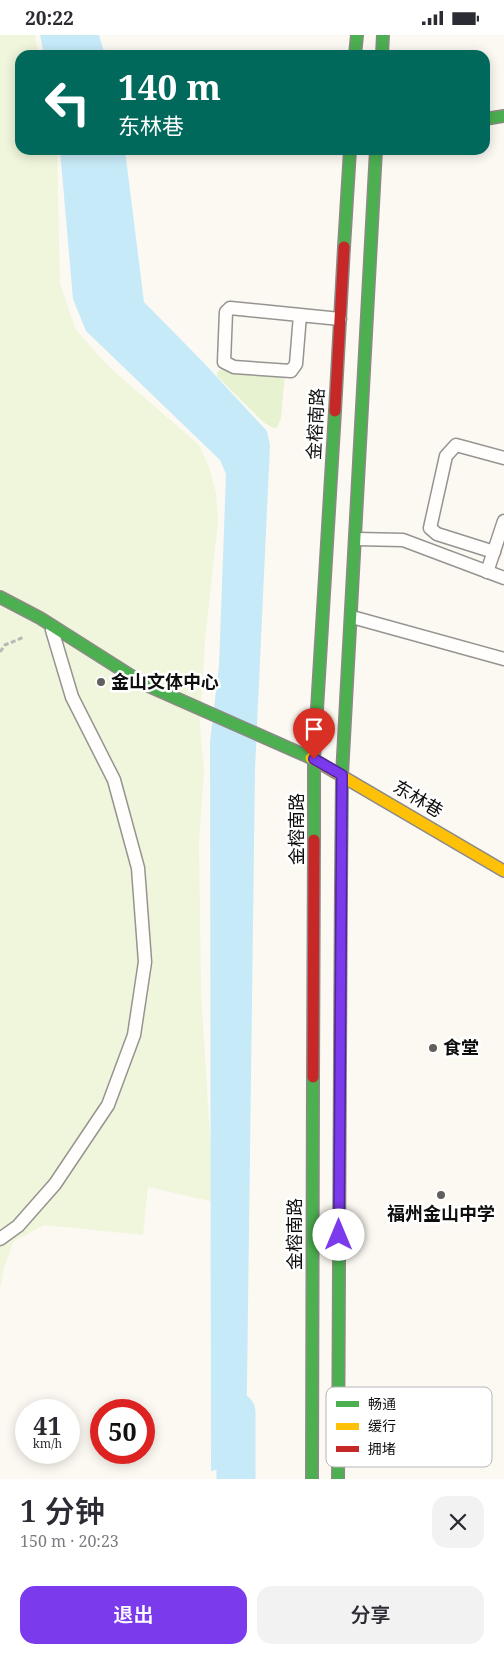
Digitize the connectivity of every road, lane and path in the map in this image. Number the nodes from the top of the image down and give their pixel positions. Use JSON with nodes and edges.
{"nodes":[{"id":1,"x":357,"y":35,"type":"edge"},
{"id":2,"x":383,"y":35,"type":"edge"},
{"id":3,"x":356,"y":50,"type":"edge"},
{"id":4,"x":382,"y":50,"type":"edge"},
{"id":5,"x":504,"y":116,"type":"edge"},
{"id":6,"x":490,"y":118,"type":"edge"},
{"id":7,"x":350,"y":155,"type":"edge"},
{"id":8,"x":376,"y":155,"type":"edge"},
{"id":9,"x":300,"y":315,"type":"junction"},
{"id":10,"x":340,"y":319,"type":"junction"},
{"id":11,"x":504,"y":459,"type":"edge"},
{"id":12,"x":504,"y":521,"type":"edge"},
{"id":13,"x":356,"y":539,"type":"junction"},
{"id":14,"x":494,"y":552,"type":"junction"},
{"id":15,"x":487,"y":572,"type":"junction"},
{"id":16,"x":504,"y":578,"type":"edge"},
{"id":17,"x":0,"y":597,"type":"edge"},
{"id":18,"x":10,"y":615,"type":"dead end"},
{"id":19,"x":352,"y":617,"type":"junction"},
{"id":20,"x":40,"y":618,"type":"junction"},
{"id":21,"x":51,"y":625,"type":"junction"},
{"id":22,"x":504,"y":659,"type":"edge"},
{"id":23,"x":314,"y":759,"type":"junction"},
{"id":24,"x":342,"y":775,"type":"junction"},
{"id":25,"x":504,"y":871,"type":"edge"},
{"id":26,"x":0,"y":1239,"type":"edge"},
{"id":27,"x":339,"y":1387,"type":"edge"},
{"id":28,"x":312,"y":1479,"type":"edge"}],
"edges":[{"from":1,"to":3,"type":"main road"},
{"from":2,"to":4,"type":"main road"},
{"from":5,"to":6,"type":"main road"},
{"from":7,"to":10,"type":"main road","name":"金榕南路"},
{"from":8,"to":13,"type":"main road"},
{"from":9,"to":9,"type":"lane"},
{"from":9,"to":10,"type":"lane"},
{"from":10,"to":23,"type":"main road","name":"金榕南路"},
{"from":11,"to":14,"type":"lane"},
{"from":12,"to":14,"type":"lane"},
{"from":13,"to":15,"type":"lane"},
{"from":13,"to":19,"type":"main road"},
{"from":14,"to":15,"type":"lane"},
{"from":15,"to":16,"type":"lane"},
{"from":17,"to":20,"type":"main road","name":"东林巷"},
{"from":18,"to":20,"type":"main road"},
{"from":19,"to":22,"type":"lane"},
{"from":19,"to":24,"type":"main road"},
{"from":20,"to":21,"type":"main road","name":"东林巷"},
{"from":21,"to":23,"type":"main road","name":"东林巷"},
{"from":21,"to":26,"type":"lane"},
{"from":23,"to":24,"type":"main road","name":"东林巷"},
{"from":23,"to":28,"type":"main road","name":"金榕南路"},
{"from":24,"to":25,"type":"main road","name":"东林巷"},
{"from":24,"to":27,"type":"main road"}]}
